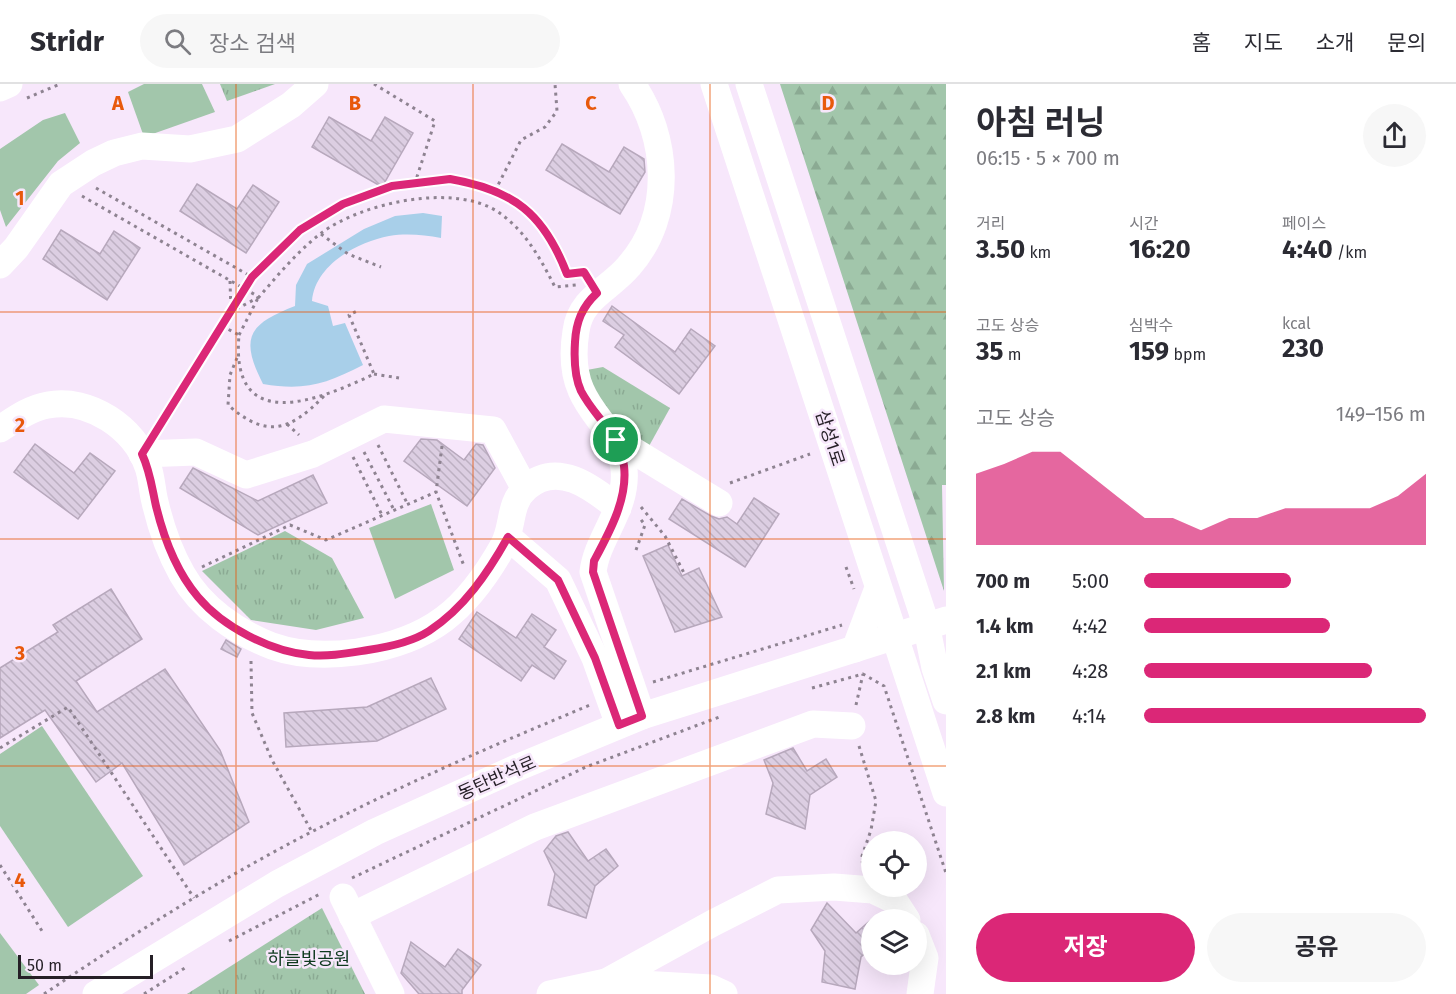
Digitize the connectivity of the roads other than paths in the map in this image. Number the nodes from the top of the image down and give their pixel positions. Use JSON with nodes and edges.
{"nodes":[{"id":1,"x":315,"y":84,"type":"edge"},
{"id":2,"x":632,"y":84,"type":"edge"},
{"id":3,"x":714,"y":84,"type":"edge"},
{"id":4,"x":749,"y":84,"type":"edge"},
{"id":5,"x":0,"y":265,"type":"edge"},
{"id":6,"x":0,"y":429,"type":"edge"},
{"id":7,"x":616,"y":440,"type":"junction"},
{"id":8,"x":142,"y":454,"type":"junction"},
{"id":9,"x":525,"y":489,"type":"junction"},
{"id":10,"x":711,"y":498,"type":"road end"},
{"id":11,"x":622,"y":501,"type":"junction"},
{"id":12,"x":508,"y":537,"type":"junction"},
{"id":13,"x":866,"y":590,"type":"junction"},
{"id":14,"x":936,"y":622,"type":"edge"},
{"id":15,"x":894,"y":635,"type":"junction"},
{"id":16,"x":859,"y":662,"type":"junction"},
{"id":17,"x":946,"y":701,"type":"edge"},
{"id":18,"x":630,"y":721,"type":"junction"},
{"id":19,"x":852,"y":726,"type":"road end"},
{"id":20,"x":946,"y":793,"type":"edge"},
{"id":21,"x":900,"y":909,"type":"edge"},
{"id":22,"x":923,"y":975,"type":"edge"},
{"id":23,"x":606,"y":982,"type":"junction"},
{"id":24,"x":96,"y":994,"type":"edge"},
{"id":25,"x":391,"y":994,"type":"edge"},
{"id":26,"x":550,"y":994,"type":"edge"},
{"id":27,"x":724,"y":994,"type":"edge"},
{"id":28,"x":920,"y":994,"type":"edge"}],
"edges":[{"from":1,"to":5,"type":"street"},
{"from":2,"to":7,"type":"street"},
{"from":3,"to":13,"type":"street","name":"삼성1로"},
{"from":4,"to":14,"type":"street","name":"삼성1로"},
{"from":6,"to":8,"type":"street"},
{"from":7,"to":10,"type":"street"},
{"from":7,"to":11,"type":"street"},
{"from":8,"to":9,"type":"street"},
{"from":8,"to":12,"type":"street"},
{"from":9,"to":11,"type":"street"},
{"from":9,"to":12,"type":"street"},
{"from":11,"to":18,"type":"street"},
{"from":12,"to":18,"type":"street"},
{"from":13,"to":15,"type":"street","name":"삼성1로"},
{"from":13,"to":16,"type":"street"},
{"from":14,"to":15,"type":"street","name":"동탄반석로"},
{"from":14,"to":17,"type":"street","name":"삼성1로"},
{"from":15,"to":16,"type":"street","name":"동탄반석로"},
{"from":15,"to":20,"type":"street","name":"삼성1로"},
{"from":16,"to":18,"type":"street","name":"동탄반석로"},
{"from":18,"to":24,"type":"street","name":"동탄반석로"},
{"from":19,"to":25,"type":"street"},
{"from":21,"to":23,"type":"street"},
{"from":22,"to":28,"type":"street"},
{"from":23,"to":26,"type":"street"},
{"from":23,"to":27,"type":"street"}]}
